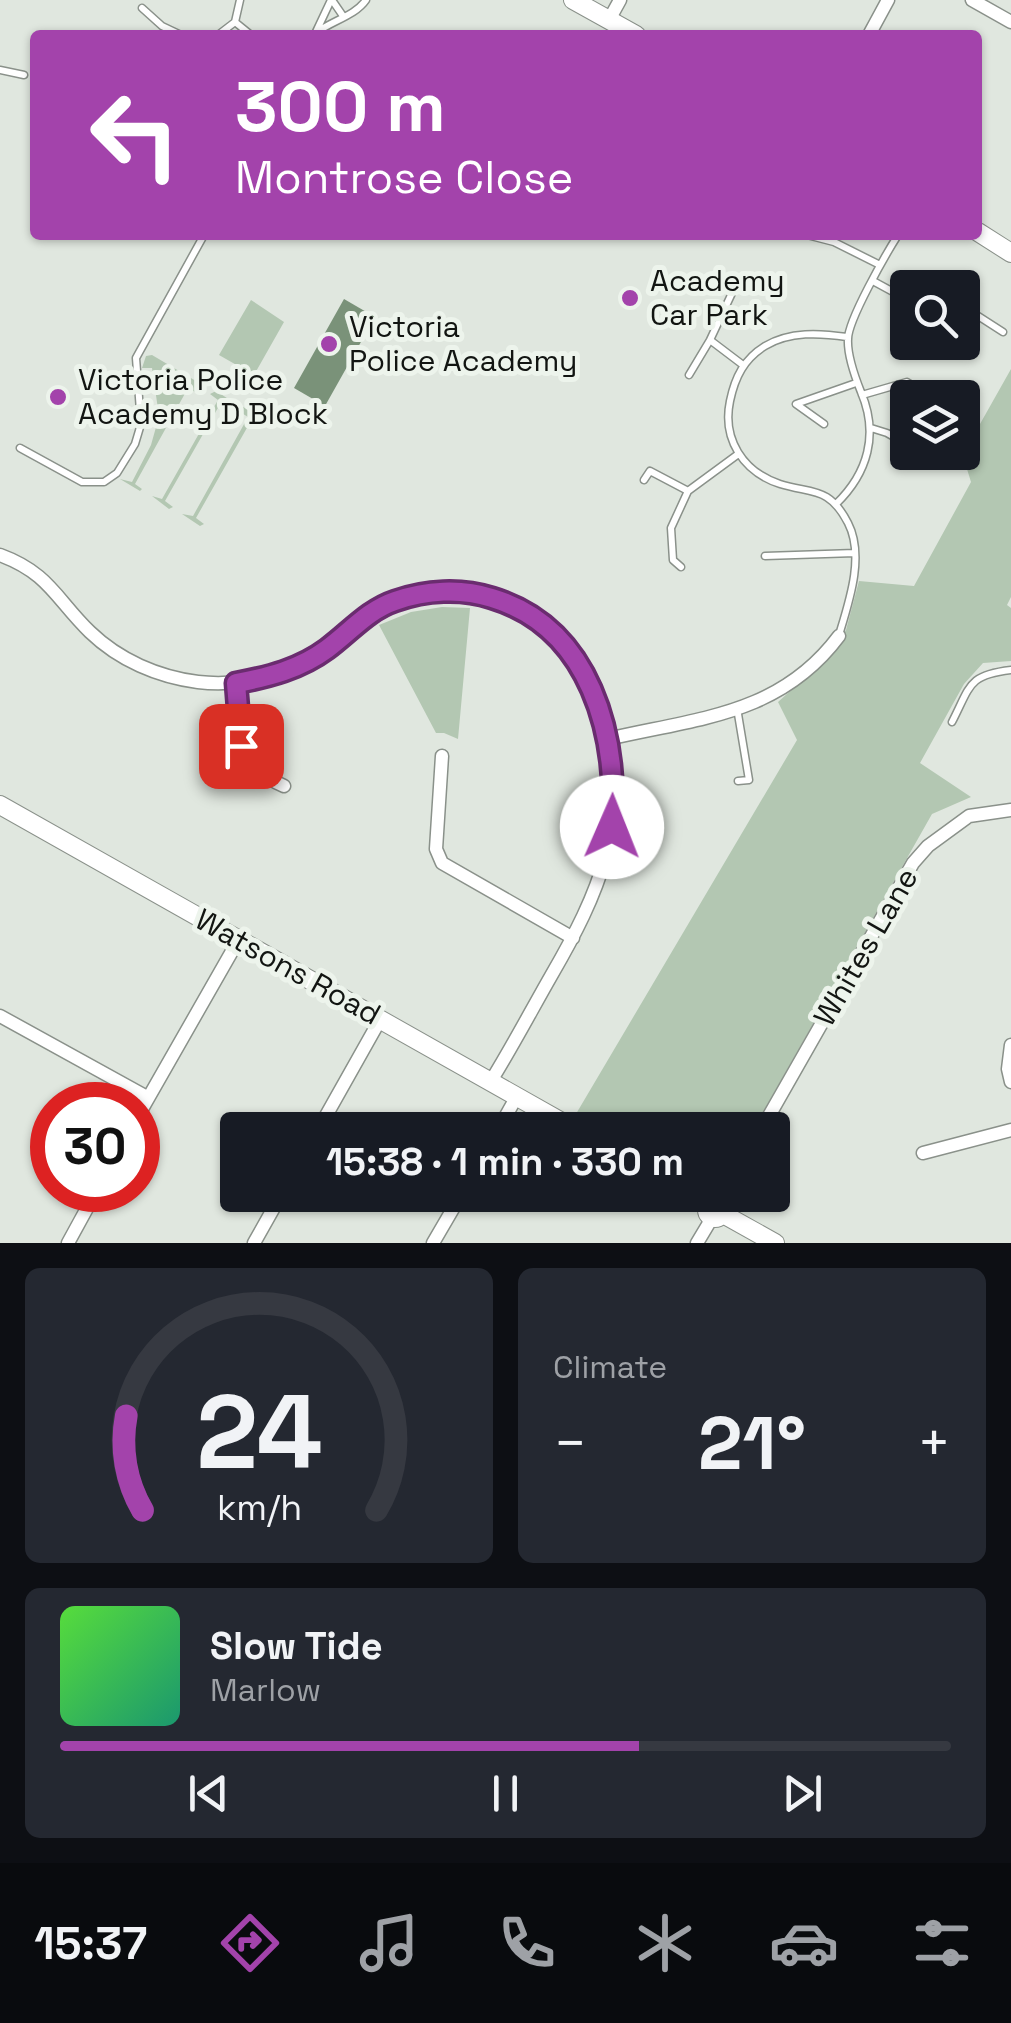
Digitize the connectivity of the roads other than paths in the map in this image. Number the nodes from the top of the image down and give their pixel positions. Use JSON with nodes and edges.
{"nodes":[{"id":1,"x":240,"y":0,"type":"edge"},
{"id":2,"x":331,"y":0,"type":"edge"},
{"id":3,"x":366,"y":0,"type":"edge"},
{"id":4,"x":573,"y":0,"type":"edge"},
{"id":5,"x":620,"y":0,"type":"edge"},
{"id":6,"x":888,"y":0,"type":"edge"},
{"id":7,"x":972,"y":0,"type":"edge"},
{"id":8,"x":142,"y":8,"type":"dead end"},
{"id":9,"x":343,"y":16,"type":"junction"},
{"id":10,"x":609,"y":20,"type":"junction"},
{"id":11,"x":235,"y":22,"type":"junction"},
{"id":12,"x":1011,"y":22,"type":"edge"},
{"id":13,"x":170,"y":30,"type":"edge"},
{"id":14,"x":225,"y":30,"type":"edge"},
{"id":15,"x":245,"y":30,"type":"edge"},
{"id":16,"x":317,"y":30,"type":"edge"},
{"id":17,"x":321,"y":30,"type":"edge"},
{"id":18,"x":627,"y":30,"type":"edge"},
{"id":19,"x":872,"y":30,"type":"edge"},
{"id":20,"x":0,"y":70,"type":"edge"},
{"id":21,"x":24,"y":75,"type":"dead end"},
{"id":22,"x":982,"y":235,"type":"edge"},
{"id":23,"x":201,"y":240,"type":"edge"},
{"id":24,"x":827,"y":240,"type":"edge"},
{"id":25,"x":895,"y":240,"type":"edge"},
{"id":26,"x":1011,"y":253,"type":"edge"},
{"id":27,"x":880,"y":265,"type":"junction"},
{"id":28,"x":873,"y":281,"type":"junction"},
{"id":29,"x":890,"y":290,"type":"edge"},
{"id":30,"x":732,"y":293,"type":"dead end"},
{"id":31,"x":980,"y":318,"type":"edge"},
{"id":32,"x":1003,"y":332,"type":"dead end"},
{"id":33,"x":847,"y":337,"type":"junction"},
{"id":34,"x":710,"y":340,"type":"junction"},
{"id":35,"x":742,"y":364,"type":"junction"},
{"id":36,"x":689,"y":375,"type":"dead end"},
{"id":37,"x":856,"y":382,"type":"junction"},
{"id":38,"x":890,"y":387,"type":"edge"},
{"id":39,"x":862,"y":395,"type":"junction"},
{"id":40,"x":824,"y":424,"type":"dead end"},
{"id":41,"x":871,"y":428,"type":"junction"},
{"id":42,"x":890,"y":435,"type":"edge"},
{"id":43,"x":20,"y":448,"type":"dead end"},
{"id":44,"x":737,"y":455,"type":"junction"},
{"id":45,"x":644,"y":480,"type":"dead end"},
{"id":46,"x":688,"y":491,"type":"junction"},
{"id":47,"x":836,"y":504,"type":"junction"},
{"id":48,"x":855,"y":553,"type":"junction"},
{"id":49,"x":0,"y":554,"type":"edge"},
{"id":50,"x":765,"y":556,"type":"dead end"},
{"id":51,"x":681,"y":567,"type":"dead end"},
{"id":52,"x":839,"y":636,"type":"joint"},
{"id":53,"x":1011,"y":670,"type":"edge"},
{"id":54,"x":236,"y":683,"type":"junction"},
{"id":55,"x":737,"y":708,"type":"junction"},
{"id":56,"x":952,"y":722,"type":"dead end"},
{"id":57,"x":608,"y":739,"type":"junction"},
{"id":58,"x":442,"y":756,"type":"dead end"},
{"id":59,"x":738,"y":781,"type":"dead end"},
{"id":60,"x":284,"y":786,"type":"dead end"},
{"id":61,"x":0,"y":805,"type":"edge"},
{"id":62,"x":1011,"y":810,"type":"edge"},
{"id":63,"x":573,"y":938,"type":"junction"},
{"id":64,"x":239,"y":939,"type":"junction"},
{"id":65,"x":0,"y":1016,"type":"edge"},
{"id":66,"x":380,"y":1018,"type":"junction"},
{"id":67,"x":1011,"y":1045,"type":"edge"},
{"id":68,"x":119,"y":1082,"type":"edge"},
{"id":69,"x":157,"y":1082,"type":"edge"},
{"id":70,"x":491,"y":1082,"type":"junction"},
{"id":71,"x":1011,"y":1082,"type":"edge"},
{"id":72,"x":517,"y":1096,"type":"junction"},
{"id":73,"x":328,"y":1112,"type":"edge"},
{"id":74,"x":508,"y":1112,"type":"edge"},
{"id":75,"x":545,"y":1112,"type":"edge"},
{"id":76,"x":771,"y":1112,"type":"edge"},
{"id":77,"x":1011,"y":1130,"type":"edge"},
{"id":78,"x":922,"y":1153,"type":"dead end"},
{"id":79,"x":85,"y":1212,"type":"edge"},
{"id":80,"x":271,"y":1212,"type":"edge"},
{"id":81,"x":451,"y":1212,"type":"edge"},
{"id":82,"x":714,"y":1212,"type":"edge"},
{"id":83,"x":725,"y":1212,"type":"edge"},
{"id":84,"x":68,"y":1243,"type":"edge"},
{"id":85,"x":254,"y":1243,"type":"edge"},
{"id":86,"x":434,"y":1243,"type":"edge"},
{"id":87,"x":697,"y":1243,"type":"edge"},
{"id":88,"x":774,"y":1243,"type":"edge"}],
"edges":[{"from":1,"to":11,"type":"lane"},
{"from":2,"to":9,"type":"lane"},
{"from":2,"to":16,"type":"lane"},
{"from":3,"to":9,"type":"lane"},
{"from":4,"to":10,"type":"street"},
{"from":5,"to":10,"type":"street"},
{"from":6,"to":19,"type":"street"},
{"from":7,"to":12,"type":"street"},
{"from":8,"to":13,"type":"lane"},
{"from":9,"to":17,"type":"lane"},
{"from":10,"to":18,"type":"street"},
{"from":11,"to":14,"type":"lane"},
{"from":11,"to":15,"type":"lane"},
{"from":20,"to":21,"type":"lane"},
{"from":22,"to":26,"type":"street"},
{"from":23,"to":43,"type":"lane"},
{"from":24,"to":27,"type":"lane"},
{"from":25,"to":27,"type":"lane"},
{"from":27,"to":28,"type":"lane"},
{"from":28,"to":29,"type":"lane"},
{"from":28,"to":33,"type":"lane"},
{"from":30,"to":34,"type":"lane"},
{"from":31,"to":32,"type":"lane"},
{"from":33,"to":35,"type":"lane"},
{"from":33,"to":37,"type":"lane"},
{"from":34,"to":35,"type":"lane"},
{"from":34,"to":36,"type":"lane"},
{"from":35,"to":44,"type":"lane"},
{"from":37,"to":39,"type":"lane"},
{"from":37,"to":40,"type":"lane"},
{"from":38,"to":39,"type":"lane"},
{"from":39,"to":41,"type":"lane"},
{"from":41,"to":42,"type":"lane"},
{"from":41,"to":47,"type":"lane"},
{"from":44,"to":46,"type":"lane"},
{"from":44,"to":47,"type":"lane"},
{"from":45,"to":46,"type":"lane"},
{"from":46,"to":51,"type":"lane"},
{"from":47,"to":48,"type":"lane"},
{"from":48,"to":50,"type":"lane"},
{"from":48,"to":52,"type":"lane"},
{"from":49,"to":54,"type":"street"},
{"from":52,"to":55,"type":"street"},
{"from":53,"to":56,"type":"lane"},
{"from":54,"to":57,"type":"street"},
{"from":54,"to":60,"type":"street"},
{"from":55,"to":57,"type":"street"},
{"from":55,"to":59,"type":"lane"},
{"from":57,"to":63,"type":"street"},
{"from":58,"to":63,"type":"street"},
{"from":61,"to":64,"type":"street","name":"Watsons Road"},
{"from":62,"to":76,"type":"street","name":"Whites Lane"},
{"from":63,"to":70,"type":"street"},
{"from":64,"to":66,"type":"street","name":"Watsons Road"},
{"from":64,"to":69,"type":"street"},
{"from":65,"to":68,"type":"street"},
{"from":66,"to":70,"type":"street","name":"Watsons Road"},
{"from":66,"to":73,"type":"street"},
{"from":67,"to":71,"type":"street"},
{"from":70,"to":72,"type":"street","name":"Watsons Road"},
{"from":72,"to":74,"type":"street"},
{"from":72,"to":75,"type":"street","name":"Watsons Road"},
{"from":77,"to":78,"type":"street"},
{"from":79,"to":84,"type":"street"},
{"from":80,"to":85,"type":"street"},
{"from":81,"to":86,"type":"street"},
{"from":82,"to":87,"type":"street"},
{"from":83,"to":88,"type":"street"}]}
